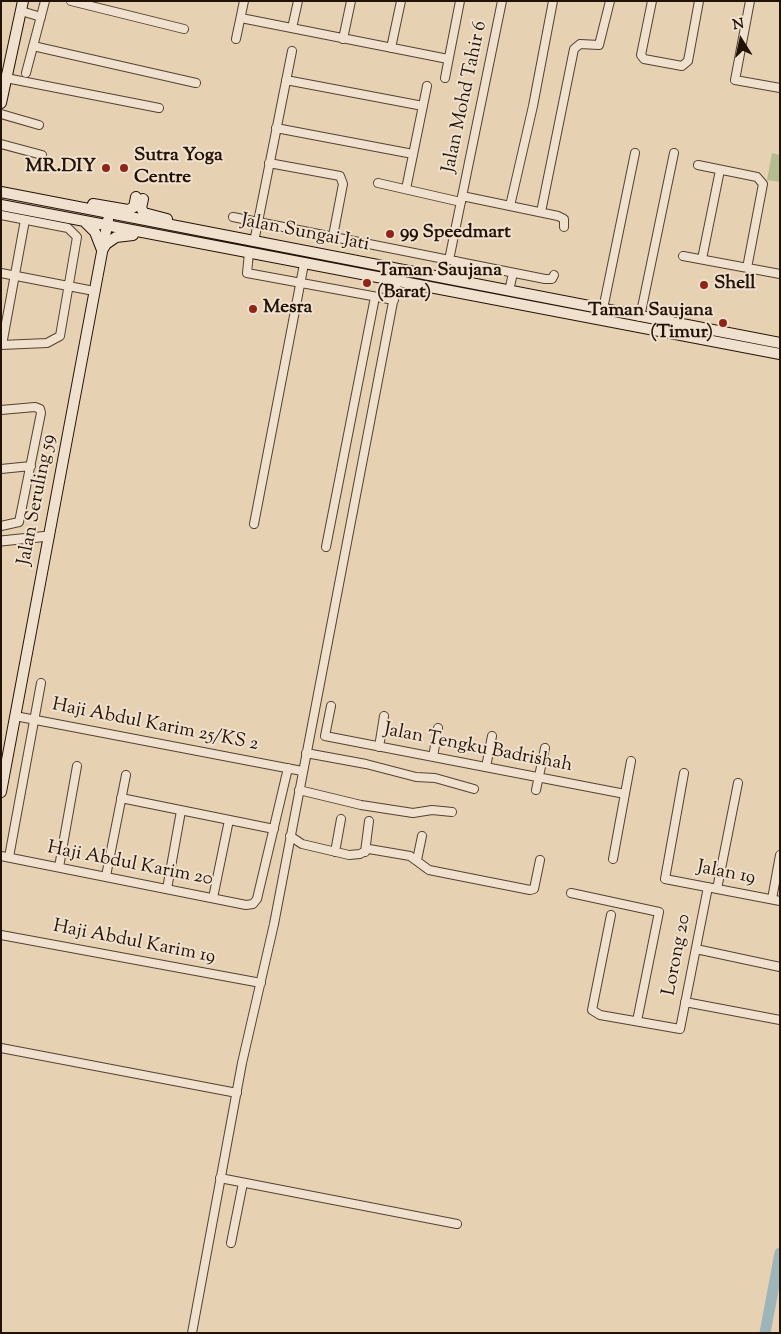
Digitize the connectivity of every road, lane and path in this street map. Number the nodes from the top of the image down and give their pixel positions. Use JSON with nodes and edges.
{"nodes":[{"id":1,"x":45,"y":1,"type":"edge"},
{"id":2,"x":71,"y":1,"type":"edge"},
{"id":3,"x":244,"y":1,"type":"edge"},
{"id":4,"x":298,"y":1,"type":"edge"},
{"id":5,"x":351,"y":1,"type":"edge"},
{"id":6,"x":401,"y":1,"type":"edge"},
{"id":7,"x":460,"y":1,"type":"edge"},
{"id":8,"x":502,"y":1,"type":"edge"},
{"id":9,"x":553,"y":1,"type":"edge"},
{"id":10,"x":610,"y":1,"type":"edge"},
{"id":11,"x":652,"y":1,"type":"edge"},
{"id":12,"x":699,"y":1,"type":"edge"},
{"id":13,"x":750,"y":1,"type":"edge"},
{"id":14,"x":30,"y":11,"type":"edge"},
{"id":15,"x":241,"y":18,"type":"junction"},
{"id":16,"x":292,"y":28,"type":"junction"},
{"id":17,"x":184,"y":29,"type":"dead end"},
{"id":18,"x":343,"y":38,"type":"junction"},
{"id":19,"x":236,"y":39,"type":"dead end"},
{"id":20,"x":33,"y":46,"type":"junction"},
{"id":21,"x":391,"y":48,"type":"junction"},
{"id":22,"x":292,"y":51,"type":"dead end"},
{"id":23,"x":448,"y":60,"type":"junction"},
{"id":24,"x":26,"y":73,"type":"dead end"},
{"id":25,"x":444,"y":78,"type":"dead end"},
{"id":26,"x":11,"y":79,"type":"junction"},
{"id":27,"x":286,"y":80,"type":"junction"},
{"id":28,"x":196,"y":83,"type":"dead end"},
{"id":29,"x":427,"y":86,"type":"dead end"},
{"id":30,"x":780,"y":88,"type":"edge"},
{"id":31,"x":2,"y":99,"type":"edge"},
{"id":32,"x":423,"y":106,"type":"junction"},
{"id":33,"x":160,"y":108,"type":"dead end"},
{"id":34,"x":4,"y":115,"type":"edge"},
{"id":35,"x":39,"y":125,"type":"dead end"},
{"id":36,"x":276,"y":128,"type":"junction"},
{"id":37,"x":2,"y":144,"type":"edge"},
{"id":38,"x":635,"y":152,"type":"dead end"},
{"id":39,"x":674,"y":152,"type":"dead end"},
{"id":40,"x":413,"y":154,"type":"junction"},
{"id":41,"x":42,"y":155,"type":"dead end"},
{"id":42,"x":269,"y":163,"type":"junction"},
{"id":43,"x":698,"y":165,"type":"dead end"},
{"id":44,"x":720,"y":170,"type":"junction"},
{"id":45,"x":378,"y":183,"type":"dead end"},
{"id":46,"x":1,"y":186,"type":"edge"},
{"id":47,"x":406,"y":189,"type":"junction"},
{"id":48,"x":6,"y":193,"type":"edge"},
{"id":49,"x":461,"y":199,"type":"junction"},
{"id":50,"x":1,"y":205,"type":"edge"},
{"id":51,"x":68,"y":205,"type":"junction"},
{"id":52,"x":510,"y":206,"type":"junction"},
{"id":53,"x":541,"y":212,"type":"junction"},
{"id":54,"x":109,"y":214,"type":"junction"},
{"id":55,"x":1,"y":215,"type":"edge"},
{"id":56,"x":234,"y":217,"type":"dead end"},
{"id":57,"x":25,"y":220,"type":"junction"},
{"id":58,"x":258,"y":221,"type":"junction"},
{"id":59,"x":85,"y":222,"type":"junction"},
{"id":60,"x":107,"y":226,"type":"junction"},
{"id":61,"x":564,"y":227,"type":"dead end"},
{"id":62,"x":187,"y":229,"type":"junction"},
{"id":63,"x":154,"y":235,"type":"junction"},
{"id":64,"x":333,"y":236,"type":"junction"},
{"id":65,"x":254,"y":242,"type":"junction"},
{"id":66,"x":102,"y":251,"type":"junction"},
{"id":67,"x":249,"y":253,"type":"junction"},
{"id":68,"x":683,"y":256,"type":"dead end"},
{"id":69,"x":702,"y":259,"type":"junction"},
{"id":70,"x":453,"y":260,"type":"junction"},
{"id":71,"x":304,"y":264,"type":"junction"},
{"id":72,"x":747,"y":268,"type":"junction"},
{"id":73,"x":1,"y":273,"type":"edge"},
{"id":74,"x":513,"y":273,"type":"junction"},
{"id":75,"x":780,"y":274,"type":"edge"},
{"id":76,"x":15,"y":276,"type":"junction"},
{"id":77,"x":554,"y":276,"type":"dead end"},
{"id":78,"x":452,"y":280,"type":"junction"},
{"id":79,"x":397,"y":281,"type":"junction"},
{"id":80,"x":300,"y":283,"type":"junction"},
{"id":81,"x":68,"y":287,"type":"junction"},
{"id":82,"x":94,"y":291,"type":"junction"},
{"id":83,"x":509,"y":291,"type":"junction"},
{"id":84,"x":375,"y":297,"type":"junction"},
{"id":85,"x":394,"y":300,"type":"junction"},
{"id":86,"x":603,"y":309,"type":"junction"},
{"id":87,"x":640,"y":316,"type":"junction"},
{"id":88,"x":780,"y":343,"type":"edge"},
{"id":89,"x":2,"y":345,"type":"edge"},
{"id":90,"x":780,"y":354,"type":"edge"},
{"id":91,"x":1,"y":410,"type":"edge"},
{"id":92,"x":31,"y":466,"type":"junction"},
{"id":93,"x":1,"y":469,"type":"edge"},
{"id":94,"x":254,"y":524,"type":"dead end"},
{"id":95,"x":1,"y":526,"type":"edge"},
{"id":96,"x":49,"y":536,"type":"junction"},
{"id":97,"x":1,"y":541,"type":"edge"},
{"id":98,"x":326,"y":547,"type":"dead end"},
{"id":99,"x":41,"y":683,"type":"dead end"},
{"id":100,"x":331,"y":706,"type":"dead end"},
{"id":101,"x":15,"y":716,"type":"junction"},
{"id":102,"x":384,"y":716,"type":"dead end"},
{"id":103,"x":34,"y":719,"type":"junction"},
{"id":104,"x":438,"y":728,"type":"dead end"},
{"id":105,"x":492,"y":736,"type":"dead end"},
{"id":106,"x":6,"y":743,"type":"edge"},
{"id":107,"x":379,"y":746,"type":"junction"},
{"id":108,"x":545,"y":748,"type":"dead end"},
{"id":109,"x":306,"y":753,"type":"junction"},
{"id":110,"x":433,"y":757,"type":"junction"},
{"id":111,"x":631,"y":761,"type":"dead end"},
{"id":112,"x":77,"y":766,"type":"dead end"},
{"id":113,"x":486,"y":767,"type":"junction"},
{"id":114,"x":288,"y":768,"type":"junction"},
{"id":115,"x":302,"y":772,"type":"junction"},
{"id":116,"x":684,"y":772,"type":"dead end"},
{"id":117,"x":126,"y":775,"type":"dead end"},
{"id":118,"x":539,"y":777,"type":"junction"},
{"id":119,"x":738,"y":783,"type":"dead end"},
{"id":120,"x":474,"y":789,"type":"dead end"},
{"id":121,"x":299,"y":790,"type":"junction"},
{"id":122,"x":536,"y":790,"type":"dead end"},
{"id":123,"x":1,"y":792,"type":"edge"},
{"id":124,"x":625,"y":794,"type":"junction"},
{"id":125,"x":121,"y":798,"type":"junction"},
{"id":126,"x":182,"y":811,"type":"junction"},
{"id":127,"x":452,"y":812,"type":"dead end"},
{"id":128,"x":341,"y":819,"type":"dead end"},
{"id":129,"x":229,"y":820,"type":"junction"},
{"id":130,"x":370,"y":821,"type":"dead end"},
{"id":131,"x":274,"y":829,"type":"junction"},
{"id":132,"x":290,"y":836,"type":"junction"},
{"id":133,"x":422,"y":836,"type":"dead end"},
{"id":134,"x":335,"y":852,"type":"junction"},
{"id":135,"x":365,"y":852,"type":"junction"},
{"id":136,"x":780,"y":854,"type":"edge"},
{"id":137,"x":5,"y":857,"type":"edge"},
{"id":138,"x":613,"y":859,"type":"dead end"},
{"id":139,"x":417,"y":860,"type":"junction"},
{"id":140,"x":540,"y":860,"type":"dead end"},
{"id":141,"x":59,"y":867,"type":"junction"},
{"id":142,"x":106,"y":876,"type":"junction"},
{"id":143,"x":708,"y":887,"type":"junction"},
{"id":144,"x":167,"y":889,"type":"junction"},
{"id":145,"x":717,"y":889,"type":"junction"},
{"id":146,"x":571,"y":893,"type":"dead end"},
{"id":147,"x":213,"y":898,"type":"junction"},
{"id":148,"x":776,"y":900,"type":"edge"},
{"id":149,"x":611,"y":915,"type":"dead end"},
{"id":150,"x":1,"y":935,"type":"edge"},
{"id":151,"x":696,"y":949,"type":"junction"},
{"id":152,"x":780,"y":967,"type":"edge"},
{"id":153,"x":261,"y":983,"type":"junction"},
{"id":154,"x":685,"y":1002,"type":"junction"},
{"id":155,"x":780,"y":1020,"type":"edge"},
{"id":156,"x":637,"y":1021,"type":"junction"},
{"id":157,"x":1,"y":1048,"type":"edge"},
{"id":158,"x":237,"y":1093,"type":"junction"},
{"id":159,"x":220,"y":1178,"type":"junction"},
{"id":160,"x":242,"y":1183,"type":"junction"},
{"id":161,"x":457,"y":1224,"type":"dead end"},
{"id":162,"x":231,"y":1243,"type":"dead end"},
{"id":163,"x":192,"y":1333,"type":"edge"}],
"edges":[{"from":1,"to":14,"type":"street"},
{"from":2,"to":17,"type":"street"},
{"from":3,"to":15,"type":"street"},
{"from":4,"to":16,"type":"street"},
{"from":5,"to":18,"type":"street"},
{"from":6,"to":21,"type":"street"},
{"from":7,"to":23,"type":"street"},
{"from":8,"to":49,"type":"street","name":"Jalan Mohd Tahir 6"},
{"from":9,"to":52,"type":"street"},
{"from":10,"to":53,"type":"street"},
{"from":11,"to":12,"type":"street"},
{"from":13,"to":30,"type":"street"},
{"from":14,"to":20,"type":"street"},
{"from":14,"to":26,"type":"main road"},
{"from":15,"to":16,"type":"street"},
{"from":15,"to":19,"type":"street"},
{"from":16,"to":18,"type":"street"},
{"from":18,"to":21,"type":"street"},
{"from":20,"to":24,"type":"street"},
{"from":20,"to":28,"type":"street"},
{"from":21,"to":23,"type":"street"},
{"from":22,"to":27,"type":"street"},
{"from":23,"to":25,"type":"street"},
{"from":26,"to":31,"type":"main road"},
{"from":26,"to":33,"type":"street"},
{"from":27,"to":32,"type":"street"},
{"from":27,"to":36,"type":"street"},
{"from":29,"to":32,"type":"street"},
{"from":32,"to":40,"type":"street"},
{"from":34,"to":35,"type":"street"},
{"from":36,"to":40,"type":"street"},
{"from":36,"to":42,"type":"street"},
{"from":37,"to":41,"type":"street"},
{"from":38,"to":86,"type":"street"},
{"from":39,"to":87,"type":"street"},
{"from":40,"to":47,"type":"street"},
{"from":42,"to":58,"type":"street"},
{"from":42,"to":64,"type":"street"},
{"from":43,"to":44,"type":"street"},
{"from":44,"to":69,"type":"street"},
{"from":44,"to":72,"type":"street"},
{"from":45,"to":47,"type":"street"},
{"from":46,"to":48,"type":"main road"},
{"from":47,"to":49,"type":"street"},
{"from":48,"to":51,"type":"main road","name":"Jalan Sungai Jati"},
{"from":49,"to":52,"type":"street"},
{"from":49,"to":70,"type":"street","name":"Jalan Mohd Tahir 6"},
{"from":50,"to":59,"type":"main road","name":"Jalan Sungai Jati"},
{"from":51,"to":54,"type":"main road","name":"Jalan Sungai Jati"},
{"from":51,"to":62,"type":"main road"},
{"from":52,"to":53,"type":"street"},
{"from":53,"to":61,"type":"street"},
{"from":54,"to":60,"type":"main road","name":"Jalan Seruling 59"},
{"from":54,"to":62,"type":"main road","name":"Jalan Sungai Jati"},
{"from":55,"to":57,"type":"street"},
{"from":56,"to":58,"type":"street"},
{"from":57,"to":76,"type":"street"},
{"from":57,"to":81,"type":"street"},
{"from":58,"to":64,"type":"street"},
{"from":58,"to":65,"type":"street"},
{"from":59,"to":60,"type":"main road","name":"Jalan Sungai Jati"},
{"from":59,"to":66,"type":"main road"},
{"from":60,"to":63,"type":"main road","name":"Jalan Sungai Jati"},
{"from":60,"to":66,"type":"main road","name":"Jalan Seruling 59"},
{"from":62,"to":65,"type":"main road","name":"Jalan Sungai Jati"},
{"from":63,"to":66,"type":"main road"},
{"from":63,"to":67,"type":"main road","name":"Jalan Sungai Jati"},
{"from":64,"to":70,"type":"street"},
{"from":65,"to":78,"type":"main road","name":"Jalan Sungai Jati"},
{"from":66,"to":82,"type":"main road","name":"Jalan Seruling 59"},
{"from":67,"to":71,"type":"main road","name":"Jalan Sungai Jati"},
{"from":67,"to":80,"type":"street"},
{"from":68,"to":69,"type":"street"},
{"from":69,"to":72,"type":"street"},
{"from":70,"to":74,"type":"street"},
{"from":70,"to":78,"type":"street","name":"Jalan Mohd Tahir 6"},
{"from":71,"to":79,"type":"main road","name":"Jalan Sungai Jati"},
{"from":71,"to":80,"type":"street"},
{"from":72,"to":75,"type":"street"},
{"from":73,"to":76,"type":"street"},
{"from":74,"to":77,"type":"street"},
{"from":74,"to":83,"type":"street"},
{"from":76,"to":81,"type":"street"},
{"from":76,"to":89,"type":"street"},
{"from":78,"to":83,"type":"main road","name":"Jalan Sungai Jati"},
{"from":79,"to":85,"type":"street"},
{"from":79,"to":90,"type":"main road","name":"Jalan Sungai Jati"},
{"from":80,"to":84,"type":"street"},
{"from":80,"to":94,"type":"street"},
{"from":81,"to":82,"type":"street"},
{"from":81,"to":89,"type":"street"},
{"from":82,"to":96,"type":"main road","name":"Jalan Seruling 59"},
{"from":83,"to":86,"type":"main road","name":"Jalan Sungai Jati"},
{"from":84,"to":85,"type":"street"},
{"from":84,"to":98,"type":"street"},
{"from":85,"to":109,"type":"street"},
{"from":86,"to":87,"type":"main road","name":"Jalan Sungai Jati"},
{"from":87,"to":88,"type":"main road","name":"Jalan Sungai Jati"},
{"from":91,"to":92,"type":"street"},
{"from":92,"to":93,"type":"street"},
{"from":92,"to":95,"type":"street"},
{"from":96,"to":97,"type":"street"},
{"from":96,"to":101,"type":"main road","name":"Jalan Seruling 59"},
{"from":99,"to":103,"type":"street"},
{"from":100,"to":107,"type":"street","name":"Jalan Tengku Badrishah"},
{"from":101,"to":103,"type":"street","name":"Haji Abdul Karim 25/KS 2"},
{"from":101,"to":106,"type":"main road","name":"Jalan Seruling 59"},
{"from":102,"to":107,"type":"street"},
{"from":103,"to":114,"type":"street","name":"Haji Abdul Karim 25/KS 2"},
{"from":103,"to":137,"type":"street"},
{"from":104,"to":110,"type":"street"},
{"from":105,"to":113,"type":"street"},
{"from":106,"to":123,"type":"main road","name":"Jalan Seruling 59"},
{"from":107,"to":110,"type":"street","name":"Jalan Tengku Badrishah"},
{"from":108,"to":118,"type":"street"},
{"from":109,"to":115,"type":"street"},
{"from":109,"to":120,"type":"street"},
{"from":110,"to":113,"type":"street","name":"Jalan Tengku Badrishah"},
{"from":111,"to":124,"type":"street"},
{"from":112,"to":141,"type":"street"},
{"from":113,"to":118,"type":"street","name":"Jalan Tengku Badrishah"},
{"from":114,"to":115,"type":"street","name":"Haji Abdul Karim 25/KS 2"},
{"from":114,"to":131,"type":"street"},
{"from":115,"to":121,"type":"street"},
{"from":116,"to":143,"type":"street","name":"Jalan 19"},
{"from":117,"to":125,"type":"street"},
{"from":118,"to":122,"type":"street"},
{"from":118,"to":124,"type":"street","name":"Jalan Tengku Badrishah"},
{"from":119,"to":145,"type":"street"},
{"from":121,"to":127,"type":"street"},
{"from":121,"to":132,"type":"street"},
{"from":124,"to":138,"type":"street"},
{"from":125,"to":126,"type":"street"},
{"from":125,"to":142,"type":"street"},
{"from":126,"to":129,"type":"street"},
{"from":126,"to":144,"type":"street"},
{"from":128,"to":134,"type":"street"},
{"from":129,"to":131,"type":"street"},
{"from":129,"to":147,"type":"street"},
{"from":130,"to":135,"type":"street"},
{"from":131,"to":147,"type":"street","name":"Haji Abdul Karim 20"},
{"from":132,"to":134,"type":"street"},
{"from":132,"to":153,"type":"street"},
{"from":133,"to":139,"type":"street"},
{"from":134,"to":135,"type":"street"},
{"from":135,"to":139,"type":"street"},
{"from":136,"to":148,"type":"street"},
{"from":137,"to":141,"type":"street","name":"Haji Abdul Karim 20"},
{"from":139,"to":140,"type":"street"},
{"from":141,"to":142,"type":"street","name":"Haji Abdul Karim 20"},
{"from":142,"to":144,"type":"street","name":"Haji Abdul Karim 20"},
{"from":143,"to":145,"type":"street","name":"Jalan 19"},
{"from":143,"to":151,"type":"street","name":"Lorong 20"},
{"from":144,"to":147,"type":"street","name":"Haji Abdul Karim 20"},
{"from":145,"to":148,"type":"street","name":"Jalan 19"},
{"from":146,"to":156,"type":"street"},
{"from":149,"to":156,"type":"street"},
{"from":150,"to":153,"type":"street","name":"Haji Abdul Karim 19"},
{"from":151,"to":152,"type":"street"},
{"from":151,"to":154,"type":"street","name":"Lorong 20"},
{"from":153,"to":158,"type":"street"},
{"from":154,"to":155,"type":"street"},
{"from":154,"to":156,"type":"street","name":"Lorong 20"},
{"from":157,"to":158,"type":"street"},
{"from":158,"to":159,"type":"street"},
{"from":159,"to":160,"type":"street"},
{"from":159,"to":163,"type":"street"},
{"from":160,"to":161,"type":"street"},
{"from":160,"to":162,"type":"street"}]}
